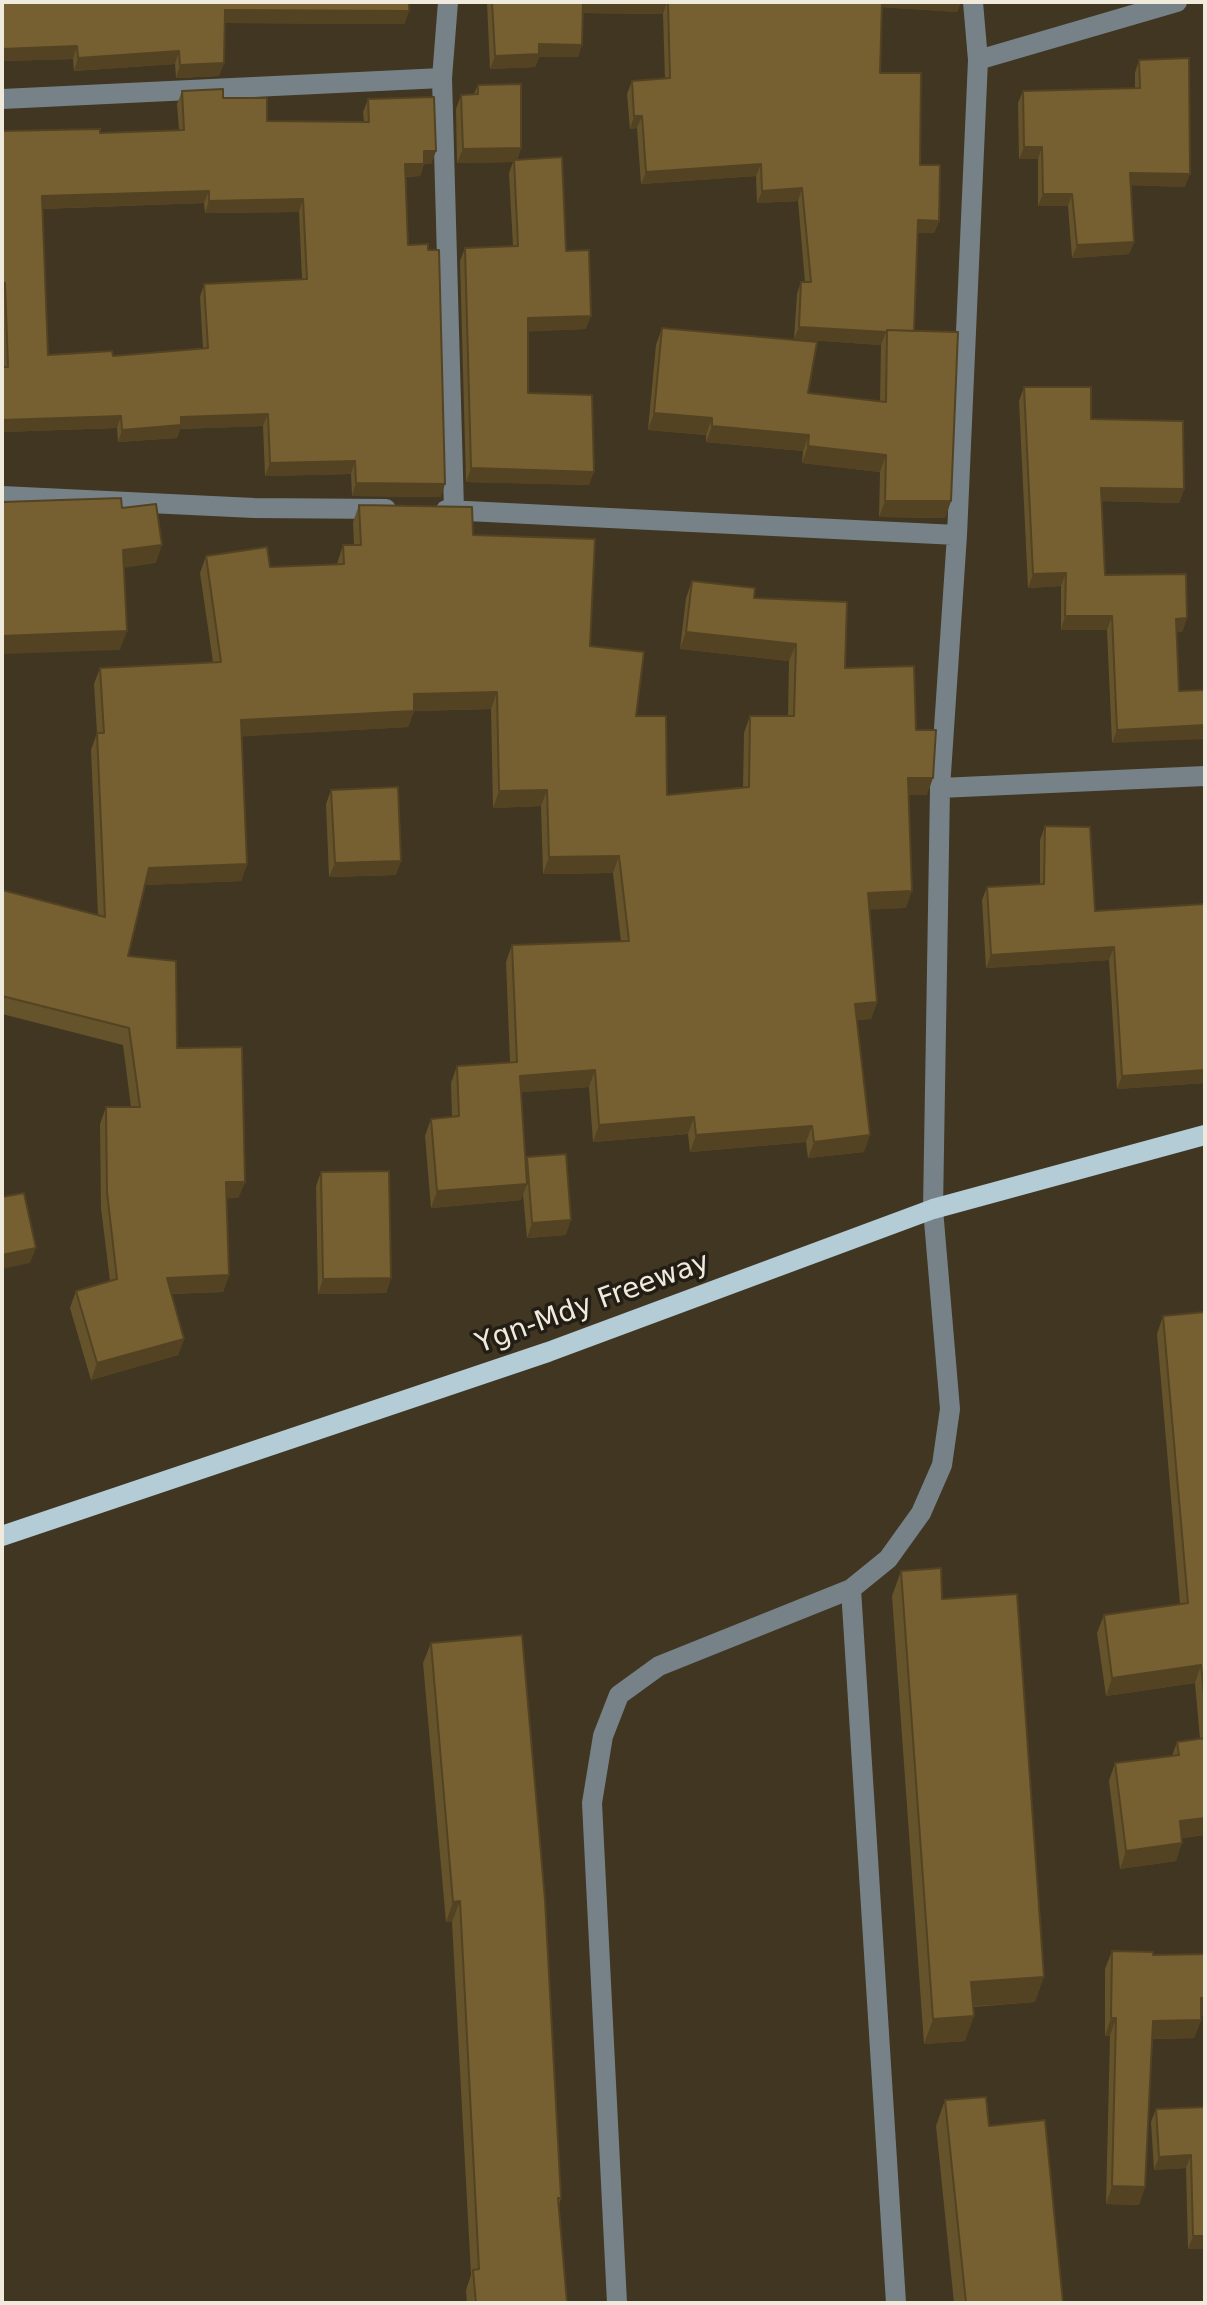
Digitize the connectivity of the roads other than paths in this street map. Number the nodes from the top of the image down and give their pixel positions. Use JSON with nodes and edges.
{"nodes":[{"id":1,"x":448,"y":2,"type":"edge"},
{"id":2,"x":973,"y":2,"type":"edge"},
{"id":3,"x":1177,"y":2,"type":"edge"},
{"id":4,"x":978,"y":60,"type":"junction"},
{"id":5,"x":442,"y":78,"type":"junction"},
{"id":6,"x":2,"y":99,"type":"edge"},
{"id":7,"x":2,"y":496,"type":"edge"},
{"id":8,"x":454,"y":510,"type":"junction"},
{"id":9,"x":957,"y":535,"type":"junction"},
{"id":10,"x":1205,"y":776,"type":"edge"},
{"id":11,"x":940,"y":788,"type":"junction"},
{"id":12,"x":1205,"y":1135,"type":"edge"},
{"id":13,"x":933,"y":1209,"type":"junction"},
{"id":14,"x":2,"y":1536,"type":"edge"},
{"id":15,"x":851,"y":1589,"type":"junction"},
{"id":16,"x":617,"y":2303,"type":"edge"},
{"id":17,"x":896,"y":2303,"type":"edge"}],
"edges":[{"from":1,"to":5,"type":"street"},
{"from":2,"to":4,"type":"street"},
{"from":3,"to":4,"type":"street"},
{"from":4,"to":9,"type":"street"},
{"from":5,"to":6,"type":"street"},
{"from":5,"to":8,"type":"street"},
{"from":7,"to":8,"type":"street"},
{"from":8,"to":9,"type":"street"},
{"from":9,"to":11,"type":"street"},
{"from":10,"to":11,"type":"street"},
{"from":11,"to":13,"type":"street"},
{"from":12,"to":13,"type":"main road","name":"Ygn-Mdy Freeway"},
{"from":13,"to":14,"type":"main road","name":"Ygn-Mdy Freeway"},
{"from":13,"to":15,"type":"street"},
{"from":15,"to":16,"type":"street"},
{"from":15,"to":17,"type":"street"}]}
